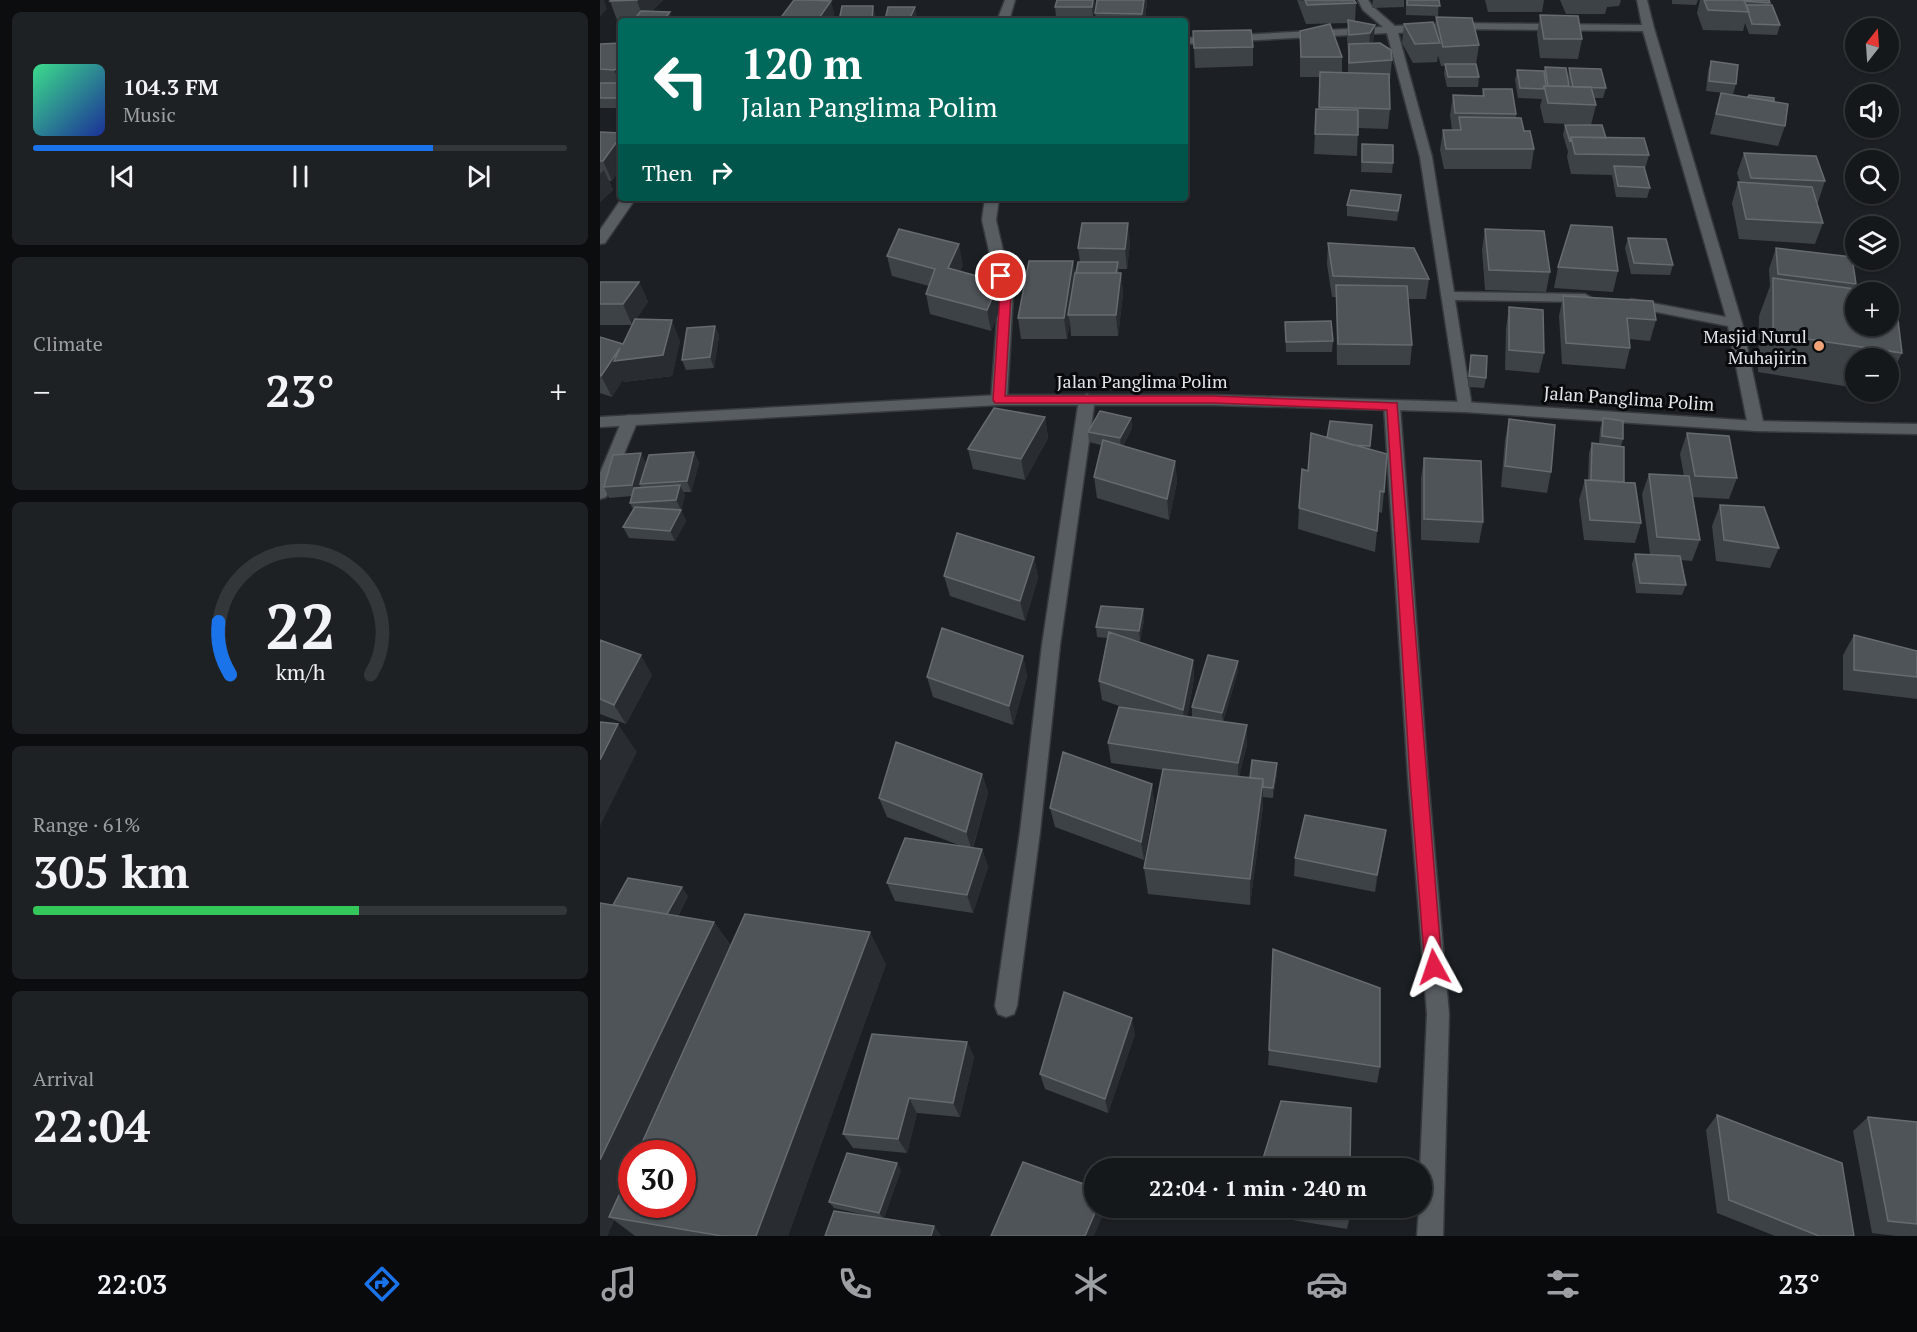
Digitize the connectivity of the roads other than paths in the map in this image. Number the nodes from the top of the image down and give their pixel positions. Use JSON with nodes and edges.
{"nodes":[{"id":1,"x":1010,"y":0,"type":"edge"},
{"id":2,"x":1363,"y":0,"type":"edge"},
{"id":3,"x":1642,"y":0,"type":"edge"},
{"id":4,"x":1005,"y":18,"type":"edge"},
{"id":5,"x":1391,"y":28,"type":"junction"},
{"id":6,"x":1648,"y":28,"type":"junction"},
{"id":7,"x":1188,"y":41,"type":"edge"},
{"id":8,"x":627,"y":201,"type":"edge"},
{"id":9,"x":992,"y":201,"type":"edge"},
{"id":10,"x":600,"y":240,"type":"edge"},
{"id":11,"x":1448,"y":296,"type":"junction"},
{"id":12,"x":1596,"y":299,"type":"edge"},
{"id":13,"x":1620,"y":301,"type":"edge"},
{"id":14,"x":1735,"y":323,"type":"junction"},
{"id":15,"x":1087,"y":399,"type":"junction"},
{"id":16,"x":999,"y":400,"type":"junction"},
{"id":17,"x":1392,"y":406,"type":"junction"},
{"id":18,"x":1464,"y":406,"type":"junction"},
{"id":19,"x":630,"y":420,"type":"junction"},
{"id":20,"x":600,"y":422,"type":"edge"},
{"id":21,"x":1756,"y":426,"type":"junction"},
{"id":22,"x":1917,"y":429,"type":"edge"},
{"id":23,"x":600,"y":493,"type":"edge"},
{"id":24,"x":1006,"y":1006,"type":"dead end"},
{"id":25,"x":1430,"y":1236,"type":"edge"}],
"edges":[{"from":1,"to":4,"type":"street"},
{"from":2,"to":5,"type":"street"},
{"from":3,"to":6,"type":"street"},
{"from":5,"to":6,"type":"street"},
{"from":5,"to":7,"type":"street"},
{"from":5,"to":11,"type":"street"},
{"from":6,"to":14,"type":"street"},
{"from":8,"to":10,"type":"street"},
{"from":9,"to":16,"type":"street"},
{"from":11,"to":12,"type":"street"},
{"from":11,"to":18,"type":"street"},
{"from":13,"to":14,"type":"street"},
{"from":14,"to":21,"type":"street"},
{"from":15,"to":16,"type":"street","name":"Jalan Panglima Polim"},
{"from":15,"to":17,"type":"street","name":"Jalan Panglima Polim"},
{"from":15,"to":24,"type":"street"},
{"from":16,"to":19,"type":"street","name":"Jalan Panglima Polim"},
{"from":17,"to":18,"type":"street","name":"Jalan Panglima Polim"},
{"from":17,"to":25,"type":"street"},
{"from":18,"to":21,"type":"street","name":"Jalan Panglima Polim"},
{"from":19,"to":20,"type":"street","name":"Jalan Panglima Polim"},
{"from":19,"to":23,"type":"street"},
{"from":21,"to":22,"type":"street","name":"Jalan Panglima Polim"}]}
